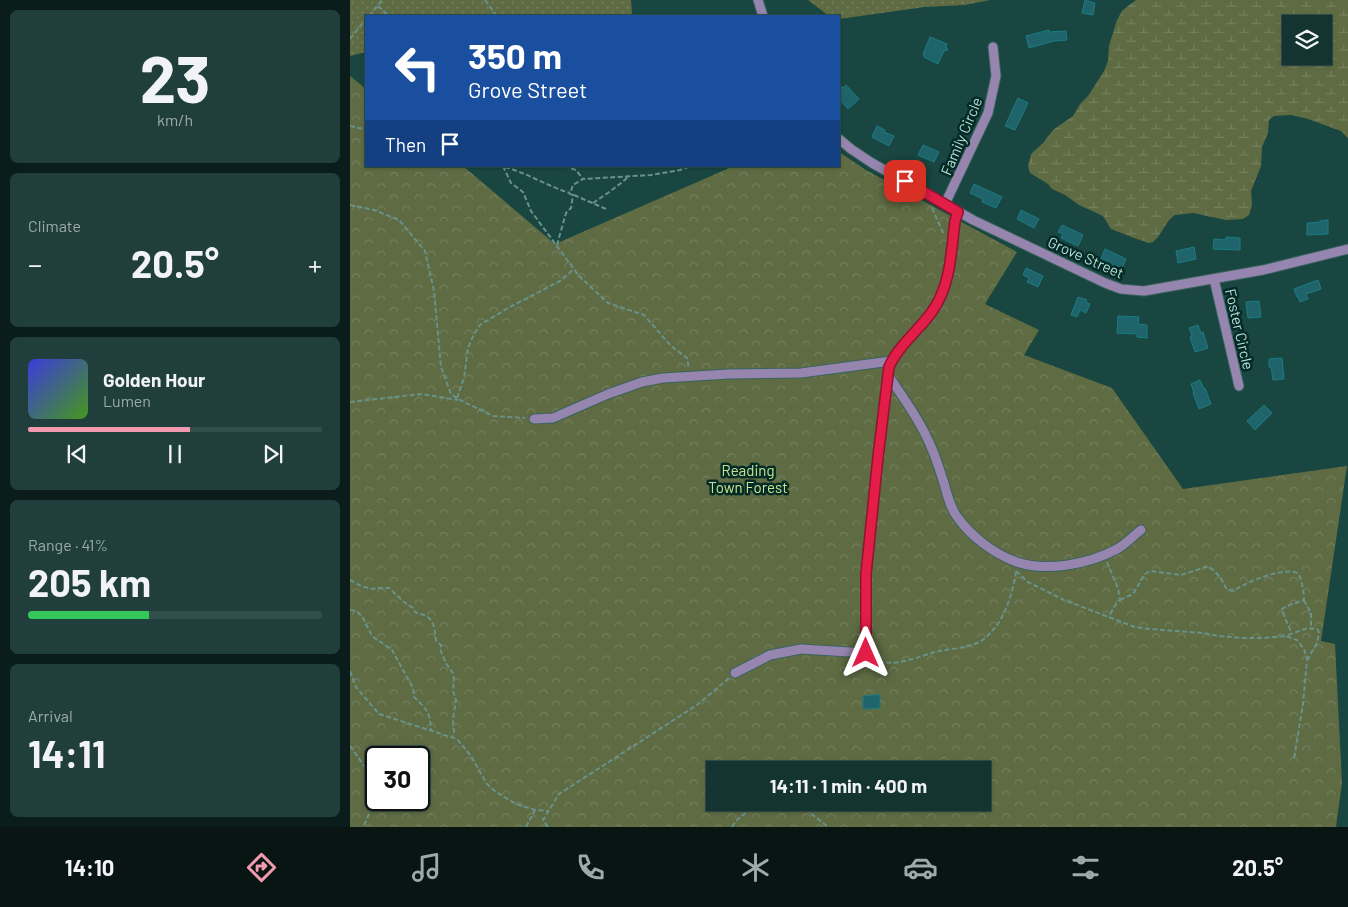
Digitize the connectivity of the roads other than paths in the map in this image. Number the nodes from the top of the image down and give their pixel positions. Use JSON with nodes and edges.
{"nodes":[{"id":1,"x":758,"y":0,"type":"edge"},
{"id":2,"x":763,"y":15,"type":"edge"},
{"id":3,"x":993,"y":48,"type":"dead end"},
{"id":4,"x":840,"y":140,"type":"edge"},
{"id":5,"x":945,"y":204,"type":"junction"},
{"id":6,"x":958,"y":212,"type":"junction"},
{"id":7,"x":1348,"y":249,"type":"edge"},
{"id":8,"x":1214,"y":279,"type":"junction"},
{"id":9,"x":891,"y":362,"type":"junction"},
{"id":10,"x":888,"y":375,"type":"junction"},
{"id":11,"x":1239,"y":386,"type":"dead end"},
{"id":12,"x":534,"y":419,"type":"road end"},
{"id":13,"x":1141,"y":530,"type":"dead end"},
{"id":14,"x":735,"y":673,"type":"road end"}],
"edges":[{"from":1,"to":2,"type":"street"},
{"from":3,"to":5,"type":"street","name":"Family Circle"},
{"from":4,"to":5,"type":"street","name":"Grove Street"},
{"from":5,"to":6,"type":"street","name":"Grove Street"},
{"from":6,"to":8,"type":"street","name":"Grove Street"},
{"from":6,"to":9,"type":"street"},
{"from":7,"to":8,"type":"street","name":"Grove Street"},
{"from":8,"to":11,"type":"street","name":"Foster Circle"},
{"from":9,"to":10,"type":"street"},
{"from":9,"to":12,"type":"street"},
{"from":10,"to":13,"type":"street"},
{"from":10,"to":14,"type":"street"}]}
